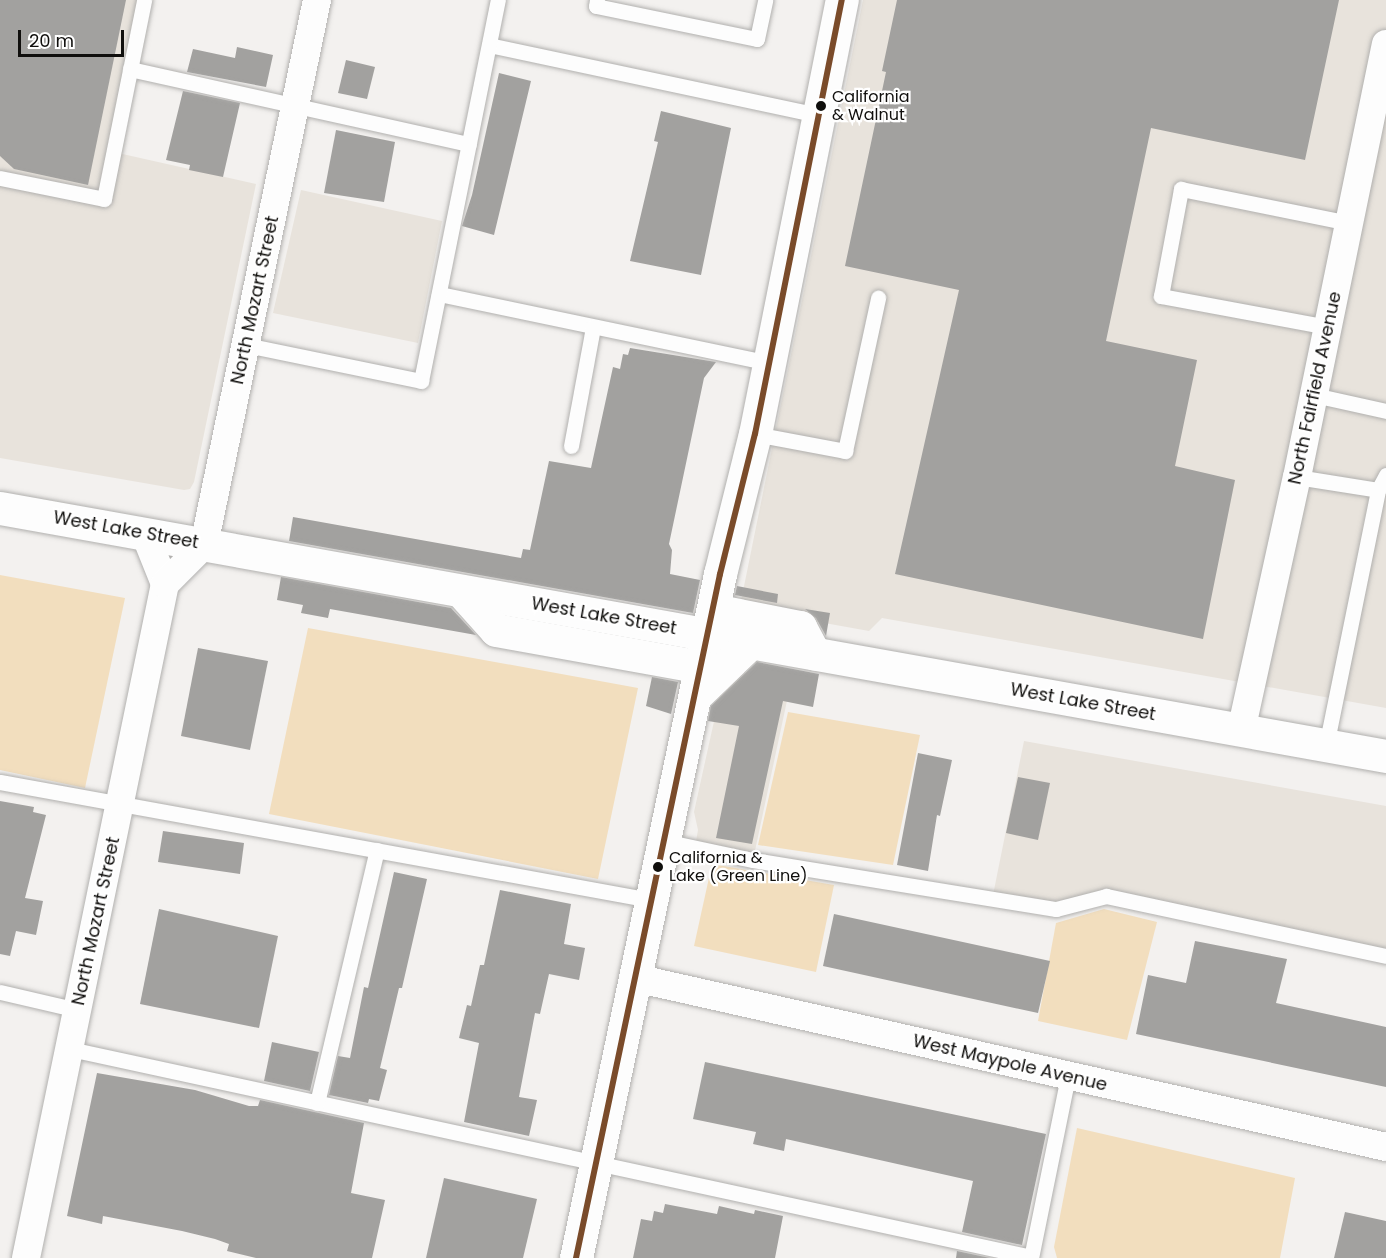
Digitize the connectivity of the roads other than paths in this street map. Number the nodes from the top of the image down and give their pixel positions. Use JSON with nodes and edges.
{"nodes":[{"id":1,"x":144,"y":0,"type":"edge"},
{"id":2,"x":317,"y":0,"type":"edge"},
{"id":3,"x":498,"y":0,"type":"edge"},
{"id":4,"x":597,"y":0,"type":"edge"},
{"id":5,"x":765,"y":0,"type":"edge"},
{"id":6,"x":842,"y":0,"type":"edge"},
{"id":7,"x":1386,"y":44,"type":"edge"},
{"id":8,"x":489,"y":45,"type":"junction"},
{"id":9,"x":130,"y":69,"type":"junction"},
{"id":10,"x":295,"y":106,"type":"junction"},
{"id":11,"x":819,"y":115,"type":"junction"},
{"id":12,"x":469,"y":144,"type":"junction"},
{"id":13,"x":0,"y":178,"type":"edge"},
{"id":14,"x":1349,"y":223,"type":"junction"},
{"id":15,"x":439,"y":294,"type":"junction"},
{"id":16,"x":878,"y":298,"type":"dead end"},
{"id":17,"x":593,"y":327,"type":"junction"},
{"id":18,"x":1328,"y":327,"type":"junction"},
{"id":19,"x":246,"y":345,"type":"junction"},
{"id":20,"x":769,"y":363,"type":"junction"},
{"id":21,"x":1314,"y":395,"type":"junction"},
{"id":22,"x":1386,"y":411,"type":"edge"},
{"id":23,"x":755,"y":434,"type":"junction"},
{"id":24,"x":571,"y":446,"type":"dead end"},
{"id":25,"x":1386,"y":475,"type":"edge"},
{"id":26,"x":1297,"y":477,"type":"junction"},
{"id":27,"x":1378,"y":490,"type":"junction"},
{"id":28,"x":0,"y":508,"type":"edge"},
{"id":29,"x":146,"y":534,"type":"junction"},
{"id":30,"x":204,"y":544,"type":"junction"},
{"id":31,"x":165,"y":584,"type":"junction"},
{"id":32,"x":461,"y":591,"type":"junction"},
{"id":33,"x":710,"y":623,"type":"junction"},
{"id":34,"x":752,"y":642,"type":"junction"},
{"id":35,"x":814,"y":653,"type":"junction"},
{"id":36,"x":699,"y":680,"type":"junction"},
{"id":37,"x":1241,"y":731,"type":"junction"},
{"id":38,"x":1326,"y":746,"type":"junction"},
{"id":39,"x":1386,"y":756,"type":"edge"},
{"id":40,"x":0,"y":782,"type":"edge"},
{"id":41,"x":121,"y":804,"type":"junction"},
{"id":42,"x":664,"y":841,"type":"junction"},
{"id":43,"x":377,"y":850,"type":"junction"},
{"id":44,"x":651,"y":900,"type":"junction"},
{"id":45,"x":1386,"y":956,"type":"edge"},
{"id":46,"x":635,"y":978,"type":"junction"},
{"id":47,"x":0,"y":992,"type":"edge"},
{"id":48,"x":78,"y":1010,"type":"junction"},
{"id":49,"x":70,"y":1049,"type":"junction"},
{"id":50,"x":1068,"y":1076,"type":"junction"},
{"id":51,"x":317,"y":1103,"type":"junction"},
{"id":52,"x":1386,"y":1147,"type":"edge"},
{"id":53,"x":597,"y":1164,"type":"junction"},
{"id":54,"x":26,"y":1258,"type":"edge"},
{"id":55,"x":576,"y":1258,"type":"edge"},
{"id":56,"x":1031,"y":1258,"type":"edge"}],
"edges":[{"from":1,"to":9,"type":"lane"},
{"from":2,"to":10,"type":"street","name":"North Mozart Street"},
{"from":3,"to":8,"type":"lane"},
{"from":4,"to":5,"type":"lane"},
{"from":6,"to":11,"type":"main road"},
{"from":7,"to":14,"type":"street","name":"North Fairfield Avenue"},
{"from":8,"to":11,"type":"lane"},
{"from":8,"to":12,"type":"lane"},
{"from":9,"to":10,"type":"lane"},
{"from":9,"to":13,"type":"lane"},
{"from":10,"to":12,"type":"lane"},
{"from":10,"to":19,"type":"street","name":"North Mozart Street"},
{"from":11,"to":20,"type":"main road"},
{"from":12,"to":15,"type":"lane"},
{"from":14,"to":18,"type":"street","name":"North Fairfield Avenue"},
{"from":14,"to":18,"type":"lane"},
{"from":15,"to":17,"type":"lane"},
{"from":15,"to":19,"type":"lane"},
{"from":16,"to":23,"type":"lane"},
{"from":17,"to":20,"type":"lane"},
{"from":17,"to":24,"type":"lane"},
{"from":18,"to":21,"type":"street","name":"North Fairfield Avenue"},
{"from":19,"to":30,"type":"street","name":"North Mozart Street"},
{"from":20,"to":23,"type":"main road"},
{"from":21,"to":22,"type":"lane"},
{"from":21,"to":26,"type":"street","name":"North Fairfield Avenue"},
{"from":23,"to":33,"type":"main road"},
{"from":25,"to":27,"type":"lane"},
{"from":26,"to":27,"type":"lane"},
{"from":26,"to":37,"type":"street","name":"North Fairfield Avenue"},
{"from":27,"to":38,"type":"lane"},
{"from":28,"to":29,"type":"main road","name":"West Lake Street"},
{"from":29,"to":30,"type":"main road","name":"West Lake Street"},
{"from":29,"to":31,"type":"street"},
{"from":30,"to":31,"type":"street"},
{"from":30,"to":32,"type":"main road","name":"West Lake Street"},
{"from":31,"to":41,"type":"street","name":"North Mozart Street"},
{"from":32,"to":33,"type":"main road","name":"West Lake Street"},
{"from":32,"to":36,"type":"main road"},
{"from":33,"to":34,"type":"main road","name":"West Lake Street"},
{"from":33,"to":35,"type":"main road"},
{"from":33,"to":36,"type":"main road"},
{"from":34,"to":35,"type":"main road","name":"West Lake Street"},
{"from":34,"to":36,"type":"main road"},
{"from":35,"to":37,"type":"main road","name":"West Lake Street"},
{"from":36,"to":42,"type":"main road"},
{"from":37,"to":38,"type":"main road","name":"West Lake Street"},
{"from":38,"to":39,"type":"main road","name":"West Lake Street"},
{"from":40,"to":41,"type":"lane"},
{"from":41,"to":43,"type":"lane"},
{"from":41,"to":48,"type":"street","name":"North Mozart Street"},
{"from":42,"to":44,"type":"main road"},
{"from":42,"to":45,"type":"lane"},
{"from":43,"to":44,"type":"lane"},
{"from":43,"to":51,"type":"lane"},
{"from":44,"to":46,"type":"main road"},
{"from":46,"to":50,"type":"street","name":"West Maypole Avenue"},
{"from":46,"to":53,"type":"main road"},
{"from":47,"to":48,"type":"lane"},
{"from":48,"to":49,"type":"street","name":"North Mozart Street"},
{"from":49,"to":51,"type":"lane"},
{"from":49,"to":54,"type":"street","name":"North Mozart Street"},
{"from":50,"to":52,"type":"street","name":"West Maypole Avenue"},
{"from":50,"to":56,"type":"lane"},
{"from":51,"to":53,"type":"lane"},
{"from":53,"to":55,"type":"main road"},
{"from":53,"to":56,"type":"lane"}]}
